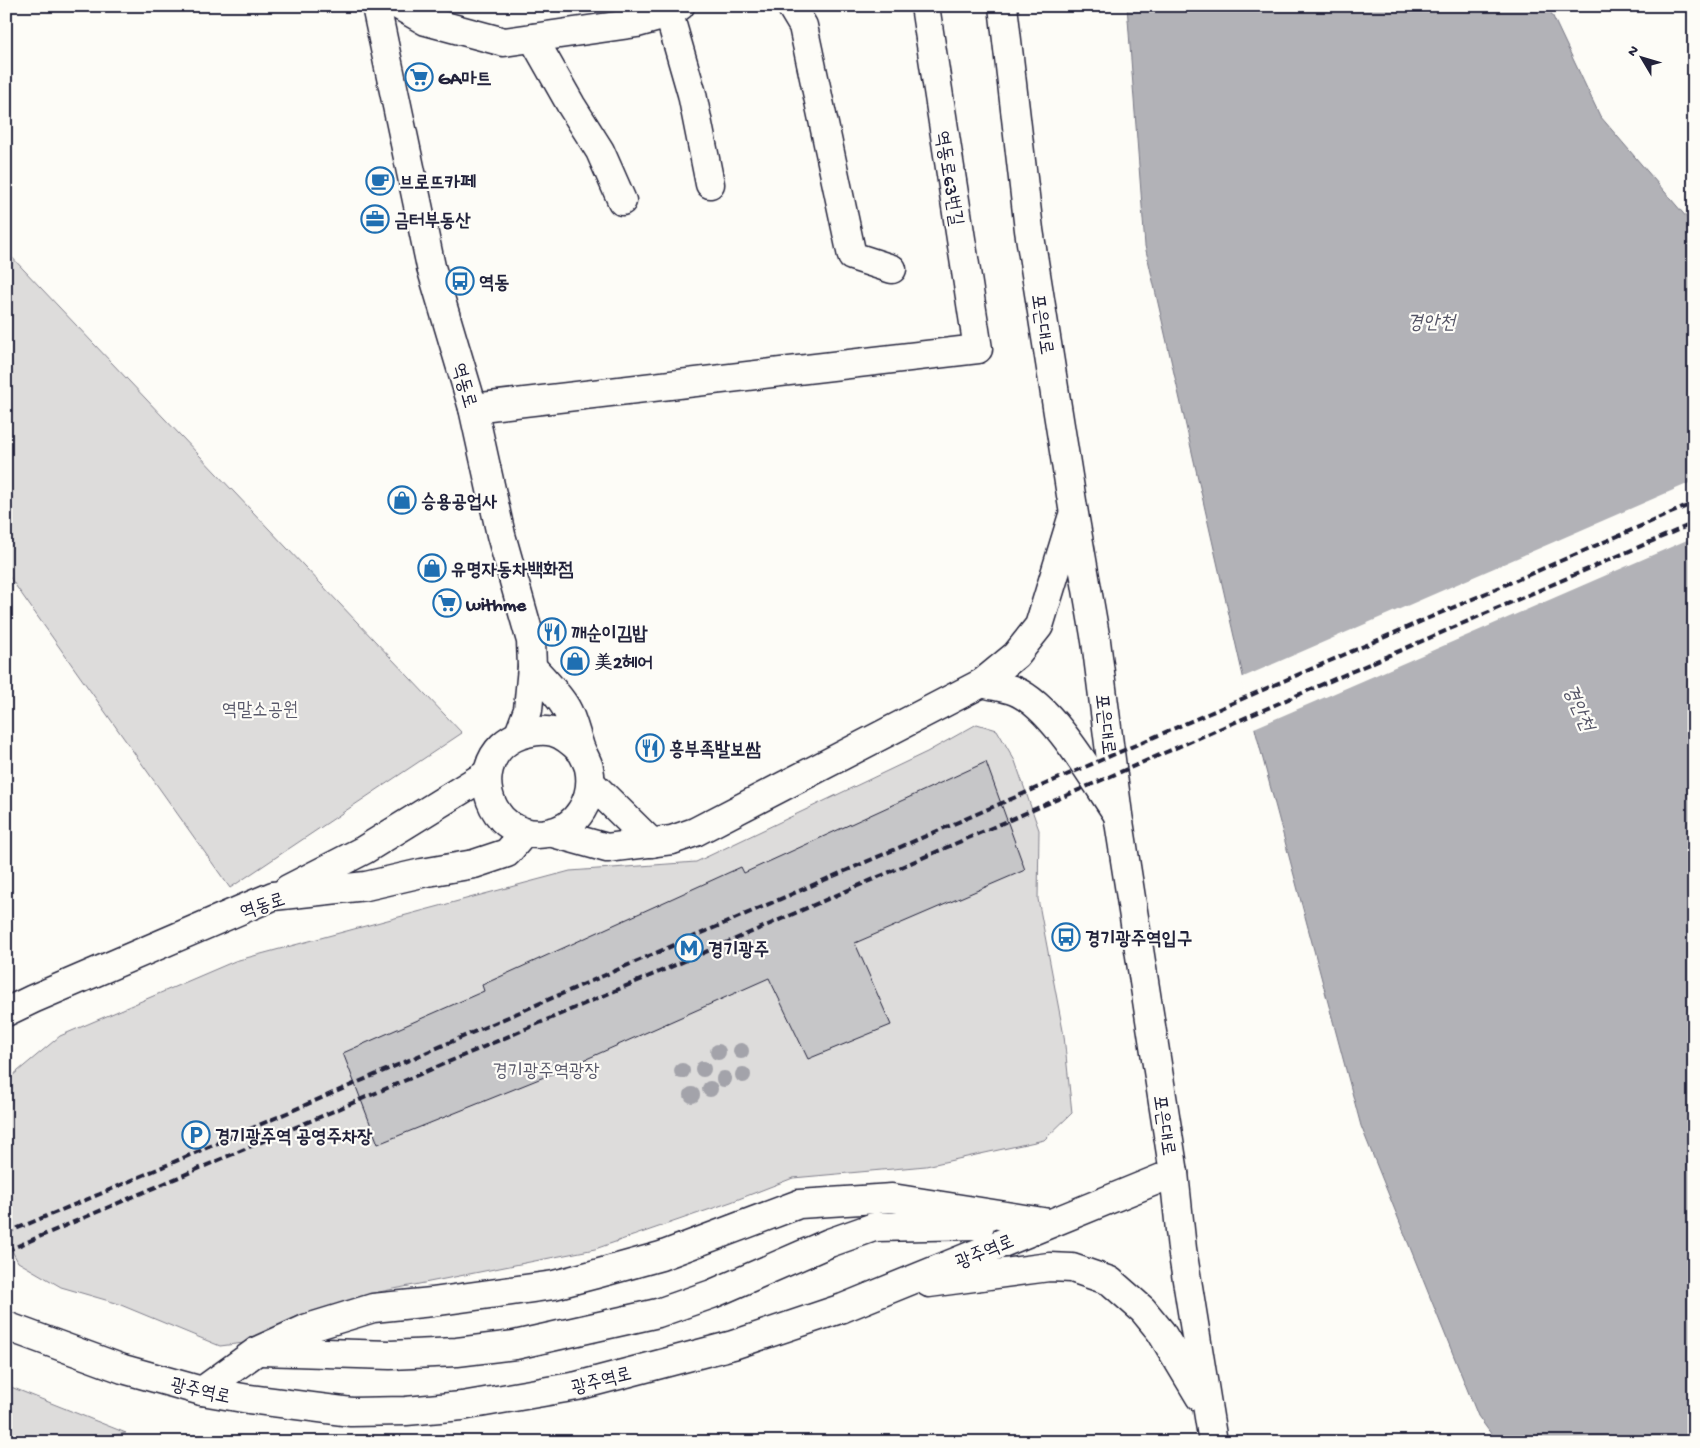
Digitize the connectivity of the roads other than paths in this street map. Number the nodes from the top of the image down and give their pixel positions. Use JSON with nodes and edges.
{"nodes":[{"id":1,"x":376,"y":6,"type":"edge"},
{"id":2,"x":400,"y":6,"type":"edge"},
{"id":3,"x":791,"y":6,"type":"edge"},
{"id":4,"x":925,"y":6,"type":"edge"},
{"id":5,"x":1003,"y":6,"type":"edge"},
{"id":6,"x":675,"y":10,"type":"edge"},
{"id":7,"x":533,"y":38,"type":"junction"},
{"id":8,"x":710,"y":184,"type":"dead end"},
{"id":9,"x":622,"y":201,"type":"dead end"},
{"id":10,"x":892,"y":270,"type":"dead end"},
{"id":11,"x":473,"y":408,"type":"junction"},
{"id":12,"x":1074,"y":514,"type":"junction"},
{"id":13,"x":532,"y":667,"type":"junction"},
{"id":14,"x":982,"y":683,"type":"junction"},
{"id":15,"x":519,"y":734,"type":"junction"},
{"id":16,"x":581,"y":751,"type":"junction"},
{"id":17,"x":487,"y":774,"type":"junction"},
{"id":18,"x":591,"y":783,"type":"junction"},
{"id":19,"x":1118,"y":814,"type":"junction"},
{"id":20,"x":524,"y":832,"type":"junction"},
{"id":21,"x":553,"y":832,"type":"junction"},
{"id":22,"x":652,"y":843,"type":"junction"},
{"id":23,"x":273,"y":896,"type":"junction"},
{"id":24,"x":6,"y":1012,"type":"edge"},
{"id":25,"x":1174,"y":1173,"type":"junction"},
{"id":26,"x":1049,"y":1223,"type":"junction"},
{"id":27,"x":888,"y":1289,"type":"junction"},
{"id":28,"x":6,"y":1326,"type":"edge"},
{"id":29,"x":257,"y":1351,"type":"junction"},
{"id":30,"x":202,"y":1391,"type":"junction"},
{"id":31,"x":1208,"y":1409,"type":"junction"},
{"id":32,"x":1214,"y":1442,"type":"edge"}],
"edges":[{"from":1,"to":11,"type":"street","name":"역동로"},
{"from":2,"to":7,"type":"street"},
{"from":3,"to":10,"type":"street"},
{"from":4,"to":11,"type":"street","name":"역동로63번길"},
{"from":5,"to":12,"type":"street","name":"포은대로"},
{"from":6,"to":7,"type":"street"},
{"from":6,"to":8,"type":"street"},
{"from":7,"to":9,"type":"street"},
{"from":11,"to":13,"type":"street","name":"역동로"},
{"from":12,"to":14,"type":"street"},
{"from":12,"to":19,"type":"street","name":"포은대로"},
{"from":13,"to":15,"type":"street","name":"역동로"},
{"from":13,"to":16,"type":"street"},
{"from":14,"to":19,"type":"street"},
{"from":14,"to":22,"type":"street"},
{"from":15,"to":16,"type":"street"},
{"from":15,"to":17,"type":"street"},
{"from":16,"to":18,"type":"street"},
{"from":17,"to":20,"type":"street"},
{"from":17,"to":23,"type":"street"},
{"from":18,"to":21,"type":"street"},
{"from":18,"to":22,"type":"street"},
{"from":19,"to":25,"type":"street","name":"포은대로"},
{"from":20,"to":21,"type":"street"},
{"from":20,"to":23,"type":"street","name":"역동로"},
{"from":21,"to":22,"type":"street"},
{"from":23,"to":24,"type":"street","name":"역동로"},
{"from":25,"to":26,"type":"street","name":"광주역로"},
{"from":25,"to":31,"type":"street","name":"포은대로"},
{"from":26,"to":27,"type":"street","name":"광주역로"},
{"from":26,"to":29,"type":"street"},
{"from":26,"to":29,"type":"street"},
{"from":27,"to":30,"type":"street","name":"광주역로"},
{"from":27,"to":31,"type":"street"},
{"from":28,"to":30,"type":"street","name":"광주역로"},
{"from":29,"to":30,"type":"street"},
{"from":31,"to":32,"type":"street","name":"포은대로"}]}
